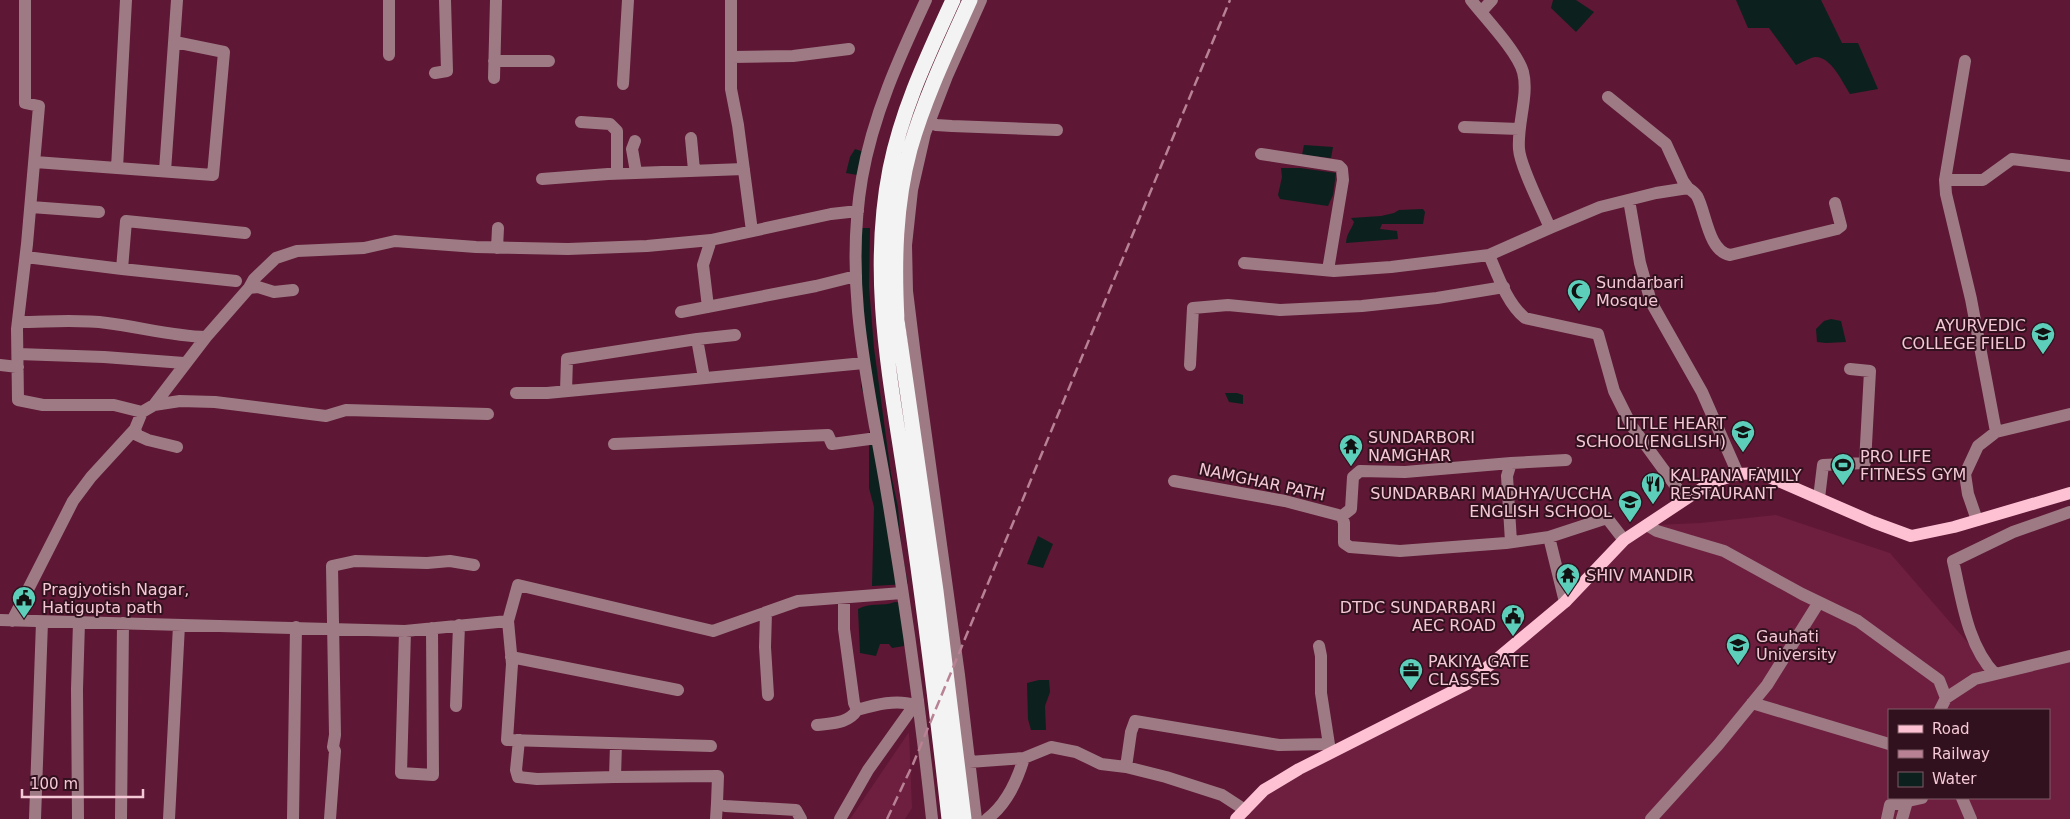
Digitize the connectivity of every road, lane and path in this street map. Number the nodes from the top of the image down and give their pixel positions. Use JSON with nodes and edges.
{"nodes":[{"id":1,"x":25,"y":0,"type":"edge"},
{"id":2,"x":126,"y":0,"type":"edge"},
{"id":3,"x":177,"y":0,"type":"edge"},
{"id":4,"x":389,"y":0,"type":"edge"},
{"id":5,"x":445,"y":0,"type":"edge"},
{"id":6,"x":496,"y":0,"type":"edge"},
{"id":7,"x":628,"y":0,"type":"edge"},
{"id":8,"x":731,"y":0,"type":"edge"},
{"id":9,"x":926,"y":0,"type":"edge"},
{"id":10,"x":954,"y":0,"type":"edge"},
{"id":11,"x":970,"y":0,"type":"edge"},
{"id":12,"x":981,"y":0,"type":"edge"},
{"id":13,"x":1472,"y":0,"type":"edge"},
{"id":14,"x":1492,"y":0,"type":"edge"},
{"id":15,"x":1481,"y":12,"type":"junction"},
{"id":16,"x":175,"y":42,"type":"junction"},
{"id":17,"x":849,"y":49,"type":"dead end"},
{"id":18,"x":389,"y":56,"type":"dead end"},
{"id":19,"x":732,"y":57,"type":"junction"},
{"id":20,"x":494,"y":61,"type":"junction"},
{"id":21,"x":549,"y":61,"type":"dead end"},
{"id":22,"x":1965,"y":61,"type":"dead end"},
{"id":23,"x":435,"y":73,"type":"dead end"},
{"id":24,"x":494,"y":78,"type":"dead end"},
{"id":25,"x":623,"y":84,"type":"dead end"},
{"id":26,"x":1608,"y":97,"type":"dead end"},
{"id":27,"x":929,"y":121,"type":"junction"},
{"id":28,"x":581,"y":122,"type":"dead end"},
{"id":29,"x":1464,"y":127,"type":"dead end"},
{"id":30,"x":1519,"y":129,"type":"junction"},
{"id":31,"x":1057,"y":130,"type":"dead end"},
{"id":32,"x":691,"y":138,"type":"dead end"},
{"id":33,"x":635,"y":141,"type":"dead end"},
{"id":34,"x":1261,"y":154,"type":"dead end"},
{"id":35,"x":35,"y":162,"type":"junction"},
{"id":36,"x":2070,"y":166,"type":"edge"},
{"id":37,"x":117,"y":168,"type":"junction"},
{"id":38,"x":744,"y":168,"type":"junction"},
{"id":39,"x":694,"y":170,"type":"junction"},
{"id":40,"x":165,"y":171,"type":"junction"},
{"id":41,"x":636,"y":172,"type":"junction"},
{"id":42,"x":617,"y":173,"type":"junction"},
{"id":43,"x":542,"y":180,"type":"dead end"},
{"id":44,"x":1945,"y":180,"type":"junction"},
{"id":45,"x":1688,"y":188,"type":"junction"},
{"id":46,"x":1629,"y":200,"type":"junction"},
{"id":47,"x":1835,"y":203,"type":"dead end"},
{"id":48,"x":31,"y":207,"type":"junction"},
{"id":49,"x":858,"y":211,"type":"junction"},
{"id":50,"x":99,"y":212,"type":"dead end"},
{"id":51,"x":498,"y":228,"type":"dead end"},
{"id":52,"x":1550,"y":228,"type":"junction"},
{"id":53,"x":752,"y":231,"type":"junction"},
{"id":54,"x":244,"y":233,"type":"dead end"},
{"id":55,"x":711,"y":240,"type":"junction"},
{"id":56,"x":497,"y":248,"type":"junction"},
{"id":57,"x":1489,"y":255,"type":"junction"},
{"id":58,"x":26,"y":257,"type":"junction"},
{"id":59,"x":1244,"y":263,"type":"dead end"},
{"id":60,"x":122,"y":268,"type":"junction"},
{"id":61,"x":1328,"y":270,"type":"junction"},
{"id":62,"x":856,"y":276,"type":"junction"},
{"id":63,"x":236,"y":281,"type":"dead end"},
{"id":64,"x":1504,"y":287,"type":"junction"},
{"id":65,"x":249,"y":288,"type":"junction"},
{"id":66,"x":293,"y":290,"type":"dead end"},
{"id":67,"x":708,"y":307,"type":"junction"},
{"id":68,"x":681,"y":312,"type":"dead end"},
{"id":69,"x":18,"y":322,"type":"junction"},
{"id":70,"x":735,"y":335,"type":"dead end"},
{"id":71,"x":206,"y":337,"type":"junction"},
{"id":72,"x":697,"y":339,"type":"junction"},
{"id":73,"x":18,"y":361,"type":"junction"},
{"id":74,"x":864,"y":363,"type":"junction"},
{"id":75,"x":184,"y":364,"type":"junction"},
{"id":76,"x":0,"y":365,"type":"edge"},
{"id":77,"x":1190,"y":365,"type":"dead end"},
{"id":78,"x":1850,"y":369,"type":"dead end"},
{"id":79,"x":704,"y":378,"type":"junction"},
{"id":80,"x":566,"y":391,"type":"junction"},
{"id":81,"x":516,"y":393,"type":"dead end"},
{"id":82,"x":154,"y":405,"type":"junction"},
{"id":83,"x":142,"y":412,"type":"junction"},
{"id":84,"x":488,"y":414,"type":"dead end"},
{"id":85,"x":2070,"y":414,"type":"edge"},
{"id":86,"x":135,"y":429,"type":"junction"},
{"id":87,"x":1996,"y":432,"type":"junction"},
{"id":88,"x":877,"y":438,"type":"junction"},
{"id":89,"x":614,"y":444,"type":"dead end"},
{"id":90,"x":177,"y":447,"type":"dead end"},
{"id":91,"x":1566,"y":460,"type":"dead end"},
{"id":92,"x":1511,"y":463,"type":"junction"},
{"id":93,"x":1738,"y":474,"type":"junction"},
{"id":94,"x":1174,"y":481,"type":"dead end"},
{"id":95,"x":2070,"y":493,"type":"edge"},
{"id":96,"x":1819,"y":498,"type":"junction"},
{"id":97,"x":1685,"y":499,"type":"junction"},
{"id":98,"x":2070,"y":512,"type":"edge"},
{"id":99,"x":1342,"y":516,"type":"junction"},
{"id":100,"x":1977,"y":520,"type":"junction"},
{"id":101,"x":1647,"y":525,"type":"junction"},
{"id":102,"x":1549,"y":537,"type":"junction"},
{"id":103,"x":1624,"y":540,"type":"junction"},
{"id":104,"x":1511,"y":542,"type":"junction"},
{"id":105,"x":474,"y":565,"type":"dead end"},
{"id":106,"x":902,"y":593,"type":"junction"},
{"id":107,"x":844,"y":598,"type":"junction"},
{"id":108,"x":1565,"y":602,"type":"junction"},
{"id":109,"x":1819,"y":602,"type":"junction"},
{"id":110,"x":766,"y":612,"type":"junction"},
{"id":111,"x":6,"y":621,"type":"edge"},
{"id":112,"x":508,"y":621,"type":"junction"},
{"id":113,"x":42,"y":622,"type":"junction"},
{"id":114,"x":79,"y":622,"type":"junction"},
{"id":115,"x":123,"y":623,"type":"junction"},
{"id":116,"x":179,"y":625,"type":"junction"},
{"id":117,"x":459,"y":625,"type":"junction"},
{"id":118,"x":296,"y":627,"type":"junction"},
{"id":119,"x":331,"y":628,"type":"junction"},
{"id":120,"x":432,"y":632,"type":"junction"},
{"id":121,"x":405,"y":635,"type":"junction"},
{"id":122,"x":1319,"y":646,"type":"dead end"},
{"id":123,"x":2070,"y":656,"type":"edge"},
{"id":124,"x":511,"y":657,"type":"junction"},
{"id":125,"x":1995,"y":674,"type":"junction"},
{"id":126,"x":678,"y":690,"type":"dead end"},
{"id":127,"x":768,"y":695,"type":"dead end"},
{"id":128,"x":1946,"y":698,"type":"junction"},
{"id":129,"x":916,"y":703,"type":"junction"},
{"id":130,"x":1752,"y":703,"type":"junction"},
{"id":131,"x":456,"y":706,"type":"dead end"},
{"id":132,"x":1940,"y":709,"type":"edge"},
{"id":133,"x":857,"y":710,"type":"junction"},
{"id":134,"x":817,"y":725,"type":"dead end"},
{"id":135,"x":519,"y":740,"type":"junction"},
{"id":136,"x":616,"y":744,"type":"junction"},
{"id":137,"x":1888,"y":744,"type":"edge"},
{"id":138,"x":710,"y":746,"type":"dead end"},
{"id":139,"x":1330,"y":749,"type":"junction"},
{"id":140,"x":1024,"y":758,"type":"junction"},
{"id":141,"x":969,"y":762,"type":"junction"},
{"id":142,"x":1126,"y":767,"type":"junction"},
{"id":143,"x":615,"y":777,"type":"junction"},
{"id":144,"x":1908,"y":799,"type":"edge"},
{"id":145,"x":1962,"y":799,"type":"edge"},
{"id":146,"x":716,"y":804,"type":"junction"},
{"id":147,"x":1240,"y":815,"type":"edge"},
{"id":148,"x":35,"y":819,"type":"edge"},
{"id":149,"x":78,"y":819,"type":"edge"},
{"id":150,"x":121,"y":819,"type":"edge"},
{"id":151,"x":169,"y":819,"type":"edge"},
{"id":152,"x":293,"y":819,"type":"edge"},
{"id":153,"x":330,"y":819,"type":"edge"},
{"id":154,"x":716,"y":819,"type":"edge"},
{"id":155,"x":800,"y":819,"type":"edge"},
{"id":156,"x":840,"y":819,"type":"edge"},
{"id":157,"x":932,"y":819,"type":"edge"},
{"id":158,"x":949,"y":819,"type":"edge"},
{"id":159,"x":964,"y":819,"type":"edge"},
{"id":160,"x":976,"y":819,"type":"edge"},
{"id":161,"x":987,"y":819,"type":"edge"},
{"id":162,"x":1651,"y":819,"type":"edge"},
{"id":163,"x":1887,"y":819,"type":"edge"},
{"id":164,"x":1902,"y":819,"type":"edge"},
{"id":165,"x":1971,"y":819,"type":"edge"}],
"edges":[{"from":1,"to":35,"type":"street"},
{"from":2,"to":37,"type":"street"},
{"from":3,"to":16,"type":"street"},
{"from":4,"to":18,"type":"street"},
{"from":5,"to":23,"type":"street"},
{"from":6,"to":20,"type":"street"},
{"from":7,"to":25,"type":"street"},
{"from":8,"to":19,"type":"street"},
{"from":9,"to":49,"type":"street"},
{"from":10,"to":158,"type":"highway"},
{"from":11,"to":159,"type":"highway"},
{"from":12,"to":27,"type":"street"},
{"from":13,"to":15,"type":"street"},
{"from":14,"to":15,"type":"street"},
{"from":15,"to":30,"type":"street"},
{"from":16,"to":40,"type":"street"},
{"from":16,"to":40,"type":"street"},
{"from":17,"to":19,"type":"street"},
{"from":19,"to":38,"type":"street"},
{"from":20,"to":21,"type":"street"},
{"from":20,"to":24,"type":"street"},
{"from":22,"to":44,"type":"street"},
{"from":26,"to":45,"type":"street"},
{"from":27,"to":31,"type":"street"},
{"from":27,"to":141,"type":"street"},
{"from":28,"to":42,"type":"street"},
{"from":29,"to":30,"type":"street"},
{"from":30,"to":52,"type":"street"},
{"from":32,"to":39,"type":"street"},
{"from":33,"to":41,"type":"street"},
{"from":34,"to":61,"type":"street"},
{"from":35,"to":37,"type":"street"},
{"from":35,"to":48,"type":"street"},
{"from":36,"to":44,"type":"street"},
{"from":37,"to":40,"type":"street"},
{"from":38,"to":39,"type":"street"},
{"from":38,"to":53,"type":"street"},
{"from":39,"to":41,"type":"street"},
{"from":41,"to":42,"type":"street"},
{"from":42,"to":43,"type":"street"},
{"from":44,"to":87,"type":"street"},
{"from":45,"to":46,"type":"street"},
{"from":45,"to":47,"type":"street"},
{"from":46,"to":52,"type":"street"},
{"from":46,"to":93,"type":"street"},
{"from":48,"to":50,"type":"street"},
{"from":48,"to":58,"type":"street"},
{"from":49,"to":53,"type":"street"},
{"from":49,"to":62,"type":"street"},
{"from":51,"to":56,"type":"street"},
{"from":52,"to":57,"type":"street"},
{"from":53,"to":55,"type":"street"},
{"from":54,"to":60,"type":"street"},
{"from":55,"to":56,"type":"street"},
{"from":55,"to":67,"type":"street"},
{"from":56,"to":65,"type":"street"},
{"from":57,"to":61,"type":"street"},
{"from":57,"to":64,"type":"street"},
{"from":58,"to":60,"type":"street"},
{"from":58,"to":69,"type":"street"},
{"from":59,"to":61,"type":"street"},
{"from":60,"to":63,"type":"street"},
{"from":62,"to":67,"type":"street"},
{"from":62,"to":74,"type":"street"},
{"from":64,"to":77,"type":"street"},
{"from":64,"to":97,"type":"street"},
{"from":65,"to":66,"type":"street"},
{"from":65,"to":71,"type":"street"},
{"from":67,"to":68,"type":"street"},
{"from":69,"to":71,"type":"street"},
{"from":69,"to":73,"type":"street"},
{"from":70,"to":72,"type":"street"},
{"from":71,"to":75,"type":"street"},
{"from":72,"to":79,"type":"street"},
{"from":72,"to":80,"type":"street"},
{"from":73,"to":75,"type":"street"},
{"from":73,"to":76,"type":"street"},
{"from":73,"to":83,"type":"street"},
{"from":74,"to":79,"type":"street"},
{"from":74,"to":88,"type":"street"},
{"from":75,"to":82,"type":"street"},
{"from":78,"to":96,"type":"street"},
{"from":79,"to":80,"type":"street"},
{"from":80,"to":81,"type":"street"},
{"from":82,"to":83,"type":"street"},
{"from":82,"to":84,"type":"street"},
{"from":83,"to":86,"type":"street"},
{"from":85,"to":87,"type":"street"},
{"from":86,"to":90,"type":"street"},
{"from":86,"to":111,"type":"street"},
{"from":87,"to":100,"type":"street"},
{"from":88,"to":89,"type":"street"},
{"from":88,"to":106,"type":"street"},
{"from":91,"to":92,"type":"street"},
{"from":92,"to":99,"type":"street"},
{"from":92,"to":104,"type":"street"},
{"from":93,"to":96,"type":"main road"},
{"from":93,"to":97,"type":"main road"},
{"from":94,"to":99,"type":"street","name":"NAMGHAR PATH"},
{"from":95,"to":100,"type":"main road"},
{"from":96,"to":100,"type":"main road"},
{"from":97,"to":101,"type":"main road"},
{"from":98,"to":125,"type":"street"},
{"from":99,"to":104,"type":"street","name":"NAMGHAR PATH"},
{"from":101,"to":103,"type":"main road"},
{"from":101,"to":109,"type":"street"},
{"from":102,"to":103,"type":"street","name":"NAMGHAR PATH"},
{"from":102,"to":104,"type":"street","name":"NAMGHAR PATH"},
{"from":102,"to":108,"type":"street"},
{"from":103,"to":108,"type":"main road"},
{"from":105,"to":119,"type":"street"},
{"from":106,"to":107,"type":"street"},
{"from":106,"to":129,"type":"street"},
{"from":107,"to":110,"type":"street"},
{"from":107,"to":133,"type":"street"},
{"from":108,"to":139,"type":"main road"},
{"from":109,"to":128,"type":"street"},
{"from":109,"to":130,"type":"street"},
{"from":110,"to":112,"type":"street"},
{"from":110,"to":127,"type":"street"},
{"from":111,"to":113,"type":"street"},
{"from":112,"to":117,"type":"street"},
{"from":112,"to":124,"type":"street"},
{"from":113,"to":114,"type":"street"},
{"from":113,"to":148,"type":"street"},
{"from":114,"to":115,"type":"street"},
{"from":114,"to":149,"type":"street"},
{"from":115,"to":116,"type":"street"},
{"from":115,"to":150,"type":"street"},
{"from":116,"to":118,"type":"street"},
{"from":116,"to":151,"type":"street"},
{"from":117,"to":120,"type":"street"},
{"from":117,"to":131,"type":"street"},
{"from":118,"to":119,"type":"street"},
{"from":118,"to":152,"type":"street"},
{"from":119,"to":121,"type":"street"},
{"from":119,"to":153,"type":"street"},
{"from":120,"to":121,"type":"street"},
{"from":120,"to":121,"type":"street"},
{"from":122,"to":139,"type":"street"},
{"from":123,"to":125,"type":"street"},
{"from":124,"to":126,"type":"street"},
{"from":124,"to":135,"type":"street"},
{"from":125,"to":128,"type":"street"},
{"from":128,"to":132,"type":"street"},
{"from":129,"to":133,"type":"street"},
{"from":129,"to":156,"type":"street"},
{"from":129,"to":157,"type":"street"},
{"from":130,"to":137,"type":"street"},
{"from":130,"to":162,"type":"street"},
{"from":133,"to":134,"type":"street"},
{"from":135,"to":136,"type":"street"},
{"from":135,"to":143,"type":"street"},
{"from":136,"to":138,"type":"street"},
{"from":136,"to":143,"type":"street"},
{"from":139,"to":142,"type":"street"},
{"from":139,"to":147,"type":"main road"},
{"from":140,"to":141,"type":"street"},
{"from":140,"to":142,"type":"street"},
{"from":140,"to":161,"type":"street"},
{"from":141,"to":160,"type":"street"},
{"from":142,"to":147,"type":"street"},
{"from":143,"to":146,"type":"street"},
{"from":144,"to":163,"type":"street"},
{"from":144,"to":164,"type":"street"},
{"from":145,"to":165,"type":"street"},
{"from":146,"to":154,"type":"street"},
{"from":146,"to":155,"type":"street"}]}
